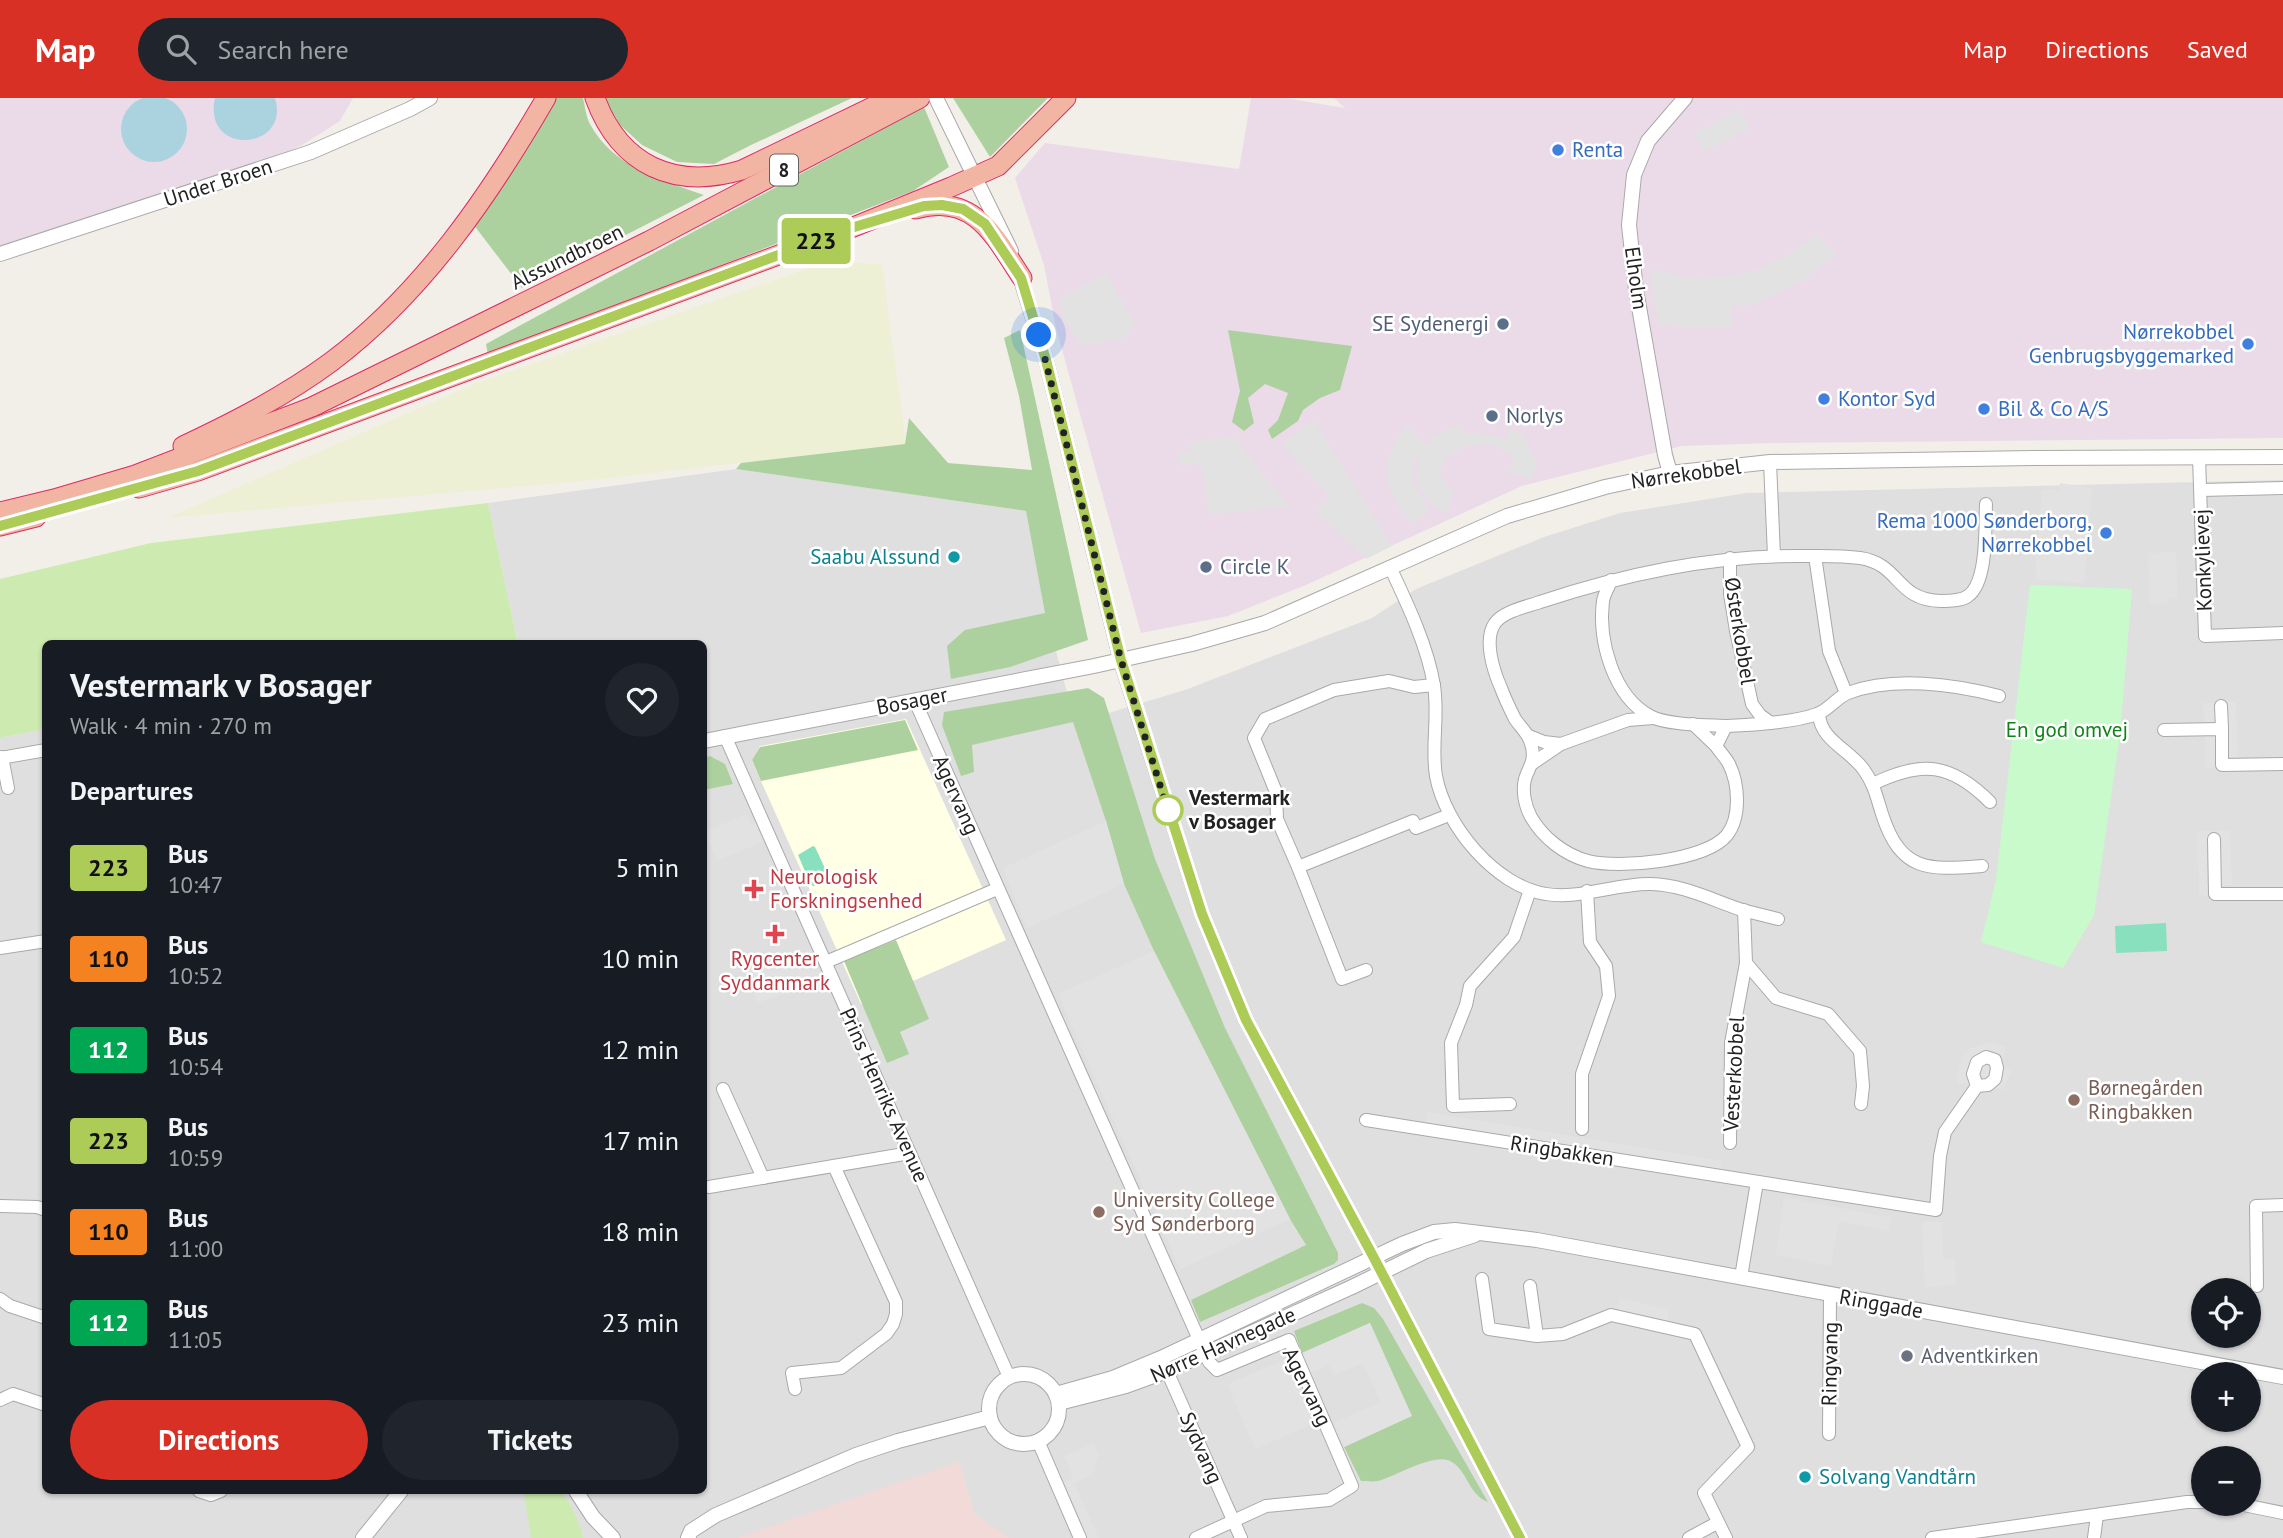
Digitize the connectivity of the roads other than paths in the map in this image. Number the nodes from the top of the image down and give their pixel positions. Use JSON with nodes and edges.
{"nodes":[{"id":1,"x":429,"y":98,"type":"edge"},
{"id":2,"x":546,"y":98,"type":"edge"},
{"id":3,"x":595,"y":98,"type":"edge"},
{"id":4,"x":891,"y":98,"type":"edge"},
{"id":5,"x":920,"y":98,"type":"edge"},
{"id":6,"x":1066,"y":98,"type":"edge"},
{"id":7,"x":1685,"y":98,"type":"edge"},
{"id":8,"x":940,"y":105,"type":"edge"},
{"id":9,"x":976,"y":176,"type":"junction"},
{"id":10,"x":851,"y":228,"type":"junction"},
{"id":11,"x":649,"y":242,"type":"junction"},
{"id":12,"x":0,"y":254,"type":"edge"},
{"id":13,"x":1021,"y":278,"type":"junction"},
{"id":14,"x":2199,"y":457,"type":"junction"},
{"id":15,"x":2283,"y":457,"type":"edge"},
{"id":16,"x":1770,"y":462,"type":"junction"},
{"id":17,"x":1670,"y":472,"type":"junction"},
{"id":18,"x":139,"y":488,"type":"junction"},
{"id":19,"x":2283,"y":488,"type":"edge"},
{"id":20,"x":2200,"y":490,"type":"junction"},
{"id":21,"x":1986,"y":504,"type":"dead end"},
{"id":22,"x":0,"y":510,"type":"edge"},
{"id":23,"x":0,"y":526,"type":"edge"},
{"id":24,"x":1774,"y":556,"type":"junction"},
{"id":25,"x":1815,"y":556,"type":"junction"},
{"id":26,"x":1730,"y":558,"type":"junction"},
{"id":27,"x":1390,"y":567,"type":"junction"},
{"id":28,"x":1611,"y":580,"type":"junction"},
{"id":29,"x":1589,"y":586,"type":"junction"},
{"id":30,"x":1603,"y":599,"type":"junction"},
{"id":31,"x":2283,"y":634,"type":"edge"},
{"id":32,"x":1121,"y":660,"type":"junction"},
{"id":33,"x":1434,"y":685,"type":"junction"},
{"id":34,"x":1846,"y":693,"type":"junction"},
{"id":35,"x":1998,"y":696,"type":"dead end"},
{"id":36,"x":915,"y":701,"type":"junction"},
{"id":37,"x":1752,"y":704,"type":"junction"},
{"id":38,"x":1633,"y":705,"type":"junction"},
{"id":39,"x":2221,"y":706,"type":"dead end"},
{"id":40,"x":1819,"y":713,"type":"junction"},
{"id":41,"x":1653,"y":718,"type":"junction"},
{"id":42,"x":1628,"y":720,"type":"junction"},
{"id":43,"x":1771,"y":723,"type":"junction"},
{"id":44,"x":1693,"y":724,"type":"junction"},
{"id":45,"x":1726,"y":726,"type":"junction"},
{"id":46,"x":1740,"y":726,"type":"junction"},
{"id":47,"x":2222,"y":729,"type":"junction"},
{"id":48,"x":2164,"y":730,"type":"dead end"},
{"id":49,"x":725,"y":736,"type":"junction"},
{"id":50,"x":1529,"y":736,"type":"junction"},
{"id":51,"x":707,"y":740,"type":"edge"},
{"id":52,"x":1562,"y":744,"type":"junction"},
{"id":53,"x":1716,"y":746,"type":"junction"},
{"id":54,"x":42,"y":753,"type":"edge"},
{"id":55,"x":1,"y":757,"type":"edge"},
{"id":56,"x":1533,"y":763,"type":"junction"},
{"id":57,"x":2283,"y":764,"type":"edge"},
{"id":58,"x":1873,"y":784,"type":"junction"},
{"id":59,"x":8,"y":788,"type":"dead end"},
{"id":60,"x":1990,"y":802,"type":"dead end"},
{"id":61,"x":1449,"y":815,"type":"junction"},
{"id":62,"x":2214,"y":839,"type":"dead end"},
{"id":63,"x":1982,"y":866,"type":"dead end"},
{"id":64,"x":1298,"y":867,"type":"junction"},
{"id":65,"x":997,"y":888,"type":"junction"},
{"id":66,"x":1530,"y":890,"type":"junction"},
{"id":67,"x":1587,"y":891,"type":"junction"},
{"id":68,"x":2283,"y":894,"type":"edge"},
{"id":69,"x":1744,"y":910,"type":"junction"},
{"id":70,"x":1778,"y":919,"type":"dead end"},
{"id":71,"x":42,"y":942,"type":"edge"},
{"id":72,"x":0,"y":948,"type":"edge"},
{"id":73,"x":826,"y":962,"type":"junction"},
{"id":74,"x":1746,"y":964,"type":"junction"},
{"id":75,"x":1366,"y":970,"type":"dead end"},
{"id":76,"x":1977,"y":1086,"type":"dead end"},
{"id":77,"x":723,"y":1089,"type":"dead end"},
{"id":78,"x":1510,"y":1104,"type":"dead end"},
{"id":79,"x":1861,"y":1104,"type":"dead end"},
{"id":80,"x":1366,"y":1120,"type":"dead end"},
{"id":81,"x":1582,"y":1129,"type":"dead end"},
{"id":82,"x":1730,"y":1143,"type":"dead end"},
{"id":83,"x":910,"y":1153,"type":"junction"},
{"id":84,"x":834,"y":1166,"type":"junction"},
{"id":85,"x":763,"y":1178,"type":"junction"},
{"id":86,"x":1757,"y":1182,"type":"junction"},
{"id":87,"x":709,"y":1187,"type":"dead end"},
{"id":88,"x":2283,"y":1205,"type":"edge"},
{"id":89,"x":0,"y":1206,"type":"edge"},
{"id":90,"x":42,"y":1209,"type":"edge"},
{"id":91,"x":1479,"y":1234,"type":"junction"},
{"id":92,"x":1374,"y":1258,"type":"junction"},
{"id":93,"x":1382,"y":1273,"type":"junction"},
{"id":94,"x":1741,"y":1277,"type":"junction"},
{"id":95,"x":2257,"y":1278,"type":"edge"},
{"id":96,"x":1482,"y":1279,"type":"dead end"},
{"id":97,"x":1530,"y":1286,"type":"dead end"},
{"id":98,"x":1830,"y":1294,"type":"junction"},
{"id":99,"x":0,"y":1299,"type":"edge"},
{"id":100,"x":42,"y":1317,"type":"edge"},
{"id":101,"x":1537,"y":1336,"type":"junction"},
{"id":102,"x":1198,"y":1341,"type":"junction"},
{"id":103,"x":1205,"y":1354,"type":"junction"},
{"id":104,"x":1164,"y":1364,"type":"junction"},
{"id":105,"x":1009,"y":1377,"type":"junction"},
{"id":106,"x":2283,"y":1377,"type":"edge"},
{"id":107,"x":795,"y":1389,"type":"dead end"},
{"id":108,"x":1058,"y":1399,"type":"junction"},
{"id":109,"x":0,"y":1400,"type":"edge"},
{"id":110,"x":42,"y":1404,"type":"edge"},
{"id":111,"x":990,"y":1417,"type":"junction"},
{"id":112,"x":1829,"y":1434,"type":"dead end"},
{"id":113,"x":1038,"y":1441,"type":"junction"},
{"id":114,"x":399,"y":1494,"type":"edge"},
{"id":115,"x":578,"y":1494,"type":"edge"},
{"id":116,"x":2191,"y":1502,"type":"edge"},
{"id":117,"x":2261,"y":1509,"type":"edge"},
{"id":118,"x":2283,"y":1513,"type":"edge"},
{"id":119,"x":2097,"y":1515,"type":"junction"},
{"id":120,"x":1233,"y":1521,"type":"junction"},
{"id":121,"x":1717,"y":1523,"type":"junction"},
{"id":122,"x":1947,"y":1537,"type":"edge"},
{"id":123,"x":363,"y":1538,"type":"edge"},
{"id":124,"x":613,"y":1538,"type":"edge"},
{"id":125,"x":688,"y":1538,"type":"edge"},
{"id":126,"x":1080,"y":1538,"type":"edge"},
{"id":127,"x":1196,"y":1538,"type":"edge"},
{"id":128,"x":1241,"y":1538,"type":"edge"},
{"id":129,"x":1520,"y":1538,"type":"edge"},
{"id":130,"x":1689,"y":1538,"type":"edge"},
{"id":131,"x":1726,"y":1538,"type":"edge"},
{"id":132,"x":1932,"y":1538,"type":"edge"},
{"id":133,"x":2094,"y":1538,"type":"edge"}],
"edges":[{"from":1,"to":12,"type":"street","name":"Under Broen"},
{"from":2,"to":22,"type":"highway"},
{"from":3,"to":4,"type":"highway"},
{"from":5,"to":11,"type":"highway","number":"8"},
{"from":6,"to":9,"type":"highway"},
{"from":7,"to":17,"type":"street","name":"Elholm"},
{"from":8,"to":9,"type":"street"},
{"from":9,"to":10,"type":"highway"},
{"from":9,"to":13,"type":"street"},
{"from":10,"to":13,"type":"highway"},
{"from":10,"to":18,"type":"highway"},
{"from":11,"to":18,"type":"highway","name":"Alssundbroen","number":"8"},
{"from":11,"to":22,"type":"highway","name":"Alssundbroen","number":"8"},
{"from":13,"to":32,"type":"street"},
{"from":14,"to":15,"type":"street","name":"Nørrekobbel"},
{"from":14,"to":16,"type":"street","name":"Nørrekobbel"},
{"from":14,"to":20,"type":"street","name":"Konkylievej"},
{"from":16,"to":17,"type":"street","name":"Nørrekobbel"},
{"from":16,"to":24,"type":"street"},
{"from":17,"to":27,"type":"street","name":"Nørrekobbel"},
{"from":18,"to":23,"type":"highway","name":"Alssundbroen","number":"8"},
{"from":19,"to":20,"type":"street","name":"Konkylievej"},
{"from":20,"to":31,"type":"street","name":"Konkylievej"},
{"from":21,"to":25,"type":"street","name":"Østerkobbel"},
{"from":24,"to":25,"type":"street","name":"Østerkobbel"},
{"from":24,"to":26,"type":"street","name":"Østerkobbel"},
{"from":25,"to":34,"type":"street"},
{"from":26,"to":28,"type":"street","name":"Østerkobbel"},
{"from":26,"to":37,"type":"street","name":"Østerkobbel"},
{"from":27,"to":32,"type":"street","name":"Nørrekobbel"},
{"from":27,"to":33,"type":"street"},
{"from":28,"to":29,"type":"street","name":"Østerkobbel"},
{"from":28,"to":30,"type":"street"},
{"from":29,"to":30,"type":"street"},
{"from":29,"to":50,"type":"street","name":"Østerkobbel"},
{"from":30,"to":38,"type":"street"},
{"from":32,"to":36,"type":"street","name":"Bosager"},
{"from":32,"to":92,"type":"street"},
{"from":33,"to":61,"type":"street"},
{"from":33,"to":64,"type":"street"},
{"from":34,"to":35,"type":"street"},
{"from":34,"to":40,"type":"street"},
{"from":36,"to":49,"type":"street","name":"Bosager"},
{"from":36,"to":65,"type":"street","name":"Agervang"},
{"from":37,"to":43,"type":"street","name":"Østerkobbel"},
{"from":37,"to":46,"type":"street","name":"Østerkobbel"},
{"from":38,"to":41,"type":"street"},
{"from":38,"to":42,"type":"street"},
{"from":39,"to":47,"type":"street"},
{"from":40,"to":43,"type":"street"},
{"from":40,"to":58,"type":"street"},
{"from":41,"to":42,"type":"street"},
{"from":41,"to":44,"type":"street"},
{"from":42,"to":52,"type":"street"},
{"from":43,"to":46,"type":"street"},
{"from":44,"to":45,"type":"street"},
{"from":44,"to":53,"type":"street","name":"Østerkobbel"},
{"from":45,"to":46,"type":"street"},
{"from":45,"to":53,"type":"street"},
{"from":47,"to":48,"type":"street"},
{"from":47,"to":57,"type":"street"},
{"from":49,"to":51,"type":"street","name":"Bosager"},
{"from":49,"to":73,"type":"street","name":"Prins Henriks Avenue"},
{"from":50,"to":52,"type":"street"},
{"from":50,"to":56,"type":"street","name":"Østerkobbel"},
{"from":52,"to":56,"type":"street"},
{"from":53,"to":56,"type":"street","name":"Østerkobbel"},
{"from":54,"to":55,"type":"street"},
{"from":55,"to":59,"type":"street"},
{"from":58,"to":60,"type":"street"},
{"from":58,"to":63,"type":"street"},
{"from":61,"to":64,"type":"street"},
{"from":61,"to":66,"type":"street"},
{"from":62,"to":68,"type":"street"},
{"from":64,"to":75,"type":"street"},
{"from":65,"to":73,"type":"street"},
{"from":65,"to":102,"type":"street","name":"Agervang"},
{"from":66,"to":67,"type":"street"},
{"from":66,"to":78,"type":"street"},
{"from":67,"to":69,"type":"street"},
{"from":67,"to":81,"type":"street"},
{"from":69,"to":70,"type":"street"},
{"from":69,"to":74,"type":"street","name":"Vesterkobbel"},
{"from":71,"to":72,"type":"street"},
{"from":73,"to":83,"type":"street","name":"Prins Henriks Avenue"},
{"from":74,"to":79,"type":"street"},
{"from":74,"to":82,"type":"street","name":"Vesterkobbel"},
{"from":76,"to":86,"type":"street","name":"Ringbakken"},
{"from":77,"to":85,"type":"street"},
{"from":80,"to":86,"type":"street","name":"Ringbakken"},
{"from":83,"to":84,"type":"street"},
{"from":83,"to":105,"type":"street","name":"Prins Henriks Avenue"},
{"from":84,"to":85,"type":"street"},
{"from":84,"to":107,"type":"street"},
{"from":85,"to":87,"type":"street"},
{"from":86,"to":94,"type":"street"},
{"from":88,"to":95,"type":"street"},
{"from":89,"to":90,"type":"street"},
{"from":91,"to":92,"type":"street","name":"Ringgade"},
{"from":91,"to":93,"type":"street","name":"Ringgade"},
{"from":91,"to":94,"type":"street","name":"Ringgade"},
{"from":92,"to":93,"type":"street"},
{"from":92,"to":102,"type":"street","name":"Nørre Havnegade"},
{"from":93,"to":103,"type":"street","name":"Nørre Havnegade"},
{"from":93,"to":129,"type":"street"},
{"from":94,"to":98,"type":"street","name":"Ringgade"},
{"from":96,"to":101,"type":"street"},
{"from":97,"to":101,"type":"street"},
{"from":98,"to":106,"type":"street","name":"Ringgade"},
{"from":98,"to":112,"type":"street","name":"Ringvang"},
{"from":99,"to":100,"type":"street"},
{"from":101,"to":121,"type":"street"},
{"from":102,"to":103,"type":"street","name":"Agervang"},
{"from":102,"to":104,"type":"street","name":"Nørre Havnegade"},
{"from":103,"to":104,"type":"street","name":"Nørre Havnegade"},
{"from":103,"to":120,"type":"street","name":"Agervang"},
{"from":104,"to":108,"type":"street","name":"Nørre Havnegade"},
{"from":104,"to":120,"type":"street","name":"Sydvang"},
{"from":105,"to":108,"type":"street"},
{"from":105,"to":111,"type":"street"},
{"from":108,"to":113,"type":"street"},
{"from":109,"to":110,"type":"street"},
{"from":111,"to":113,"type":"street"},
{"from":111,"to":125,"type":"street"},
{"from":113,"to":126,"type":"street"},
{"from":114,"to":123,"type":"street"},
{"from":115,"to":124,"type":"street"},
{"from":116,"to":119,"type":"street"},
{"from":117,"to":118,"type":"street"},
{"from":119,"to":122,"type":"street"},
{"from":119,"to":133,"type":"street"},
{"from":120,"to":127,"type":"street","name":"Agervang"},
{"from":120,"to":128,"type":"street","name":"Sydvang"},
{"from":121,"to":130,"type":"street"},
{"from":121,"to":131,"type":"street"},
{"from":122,"to":132,"type":"street"}]}
